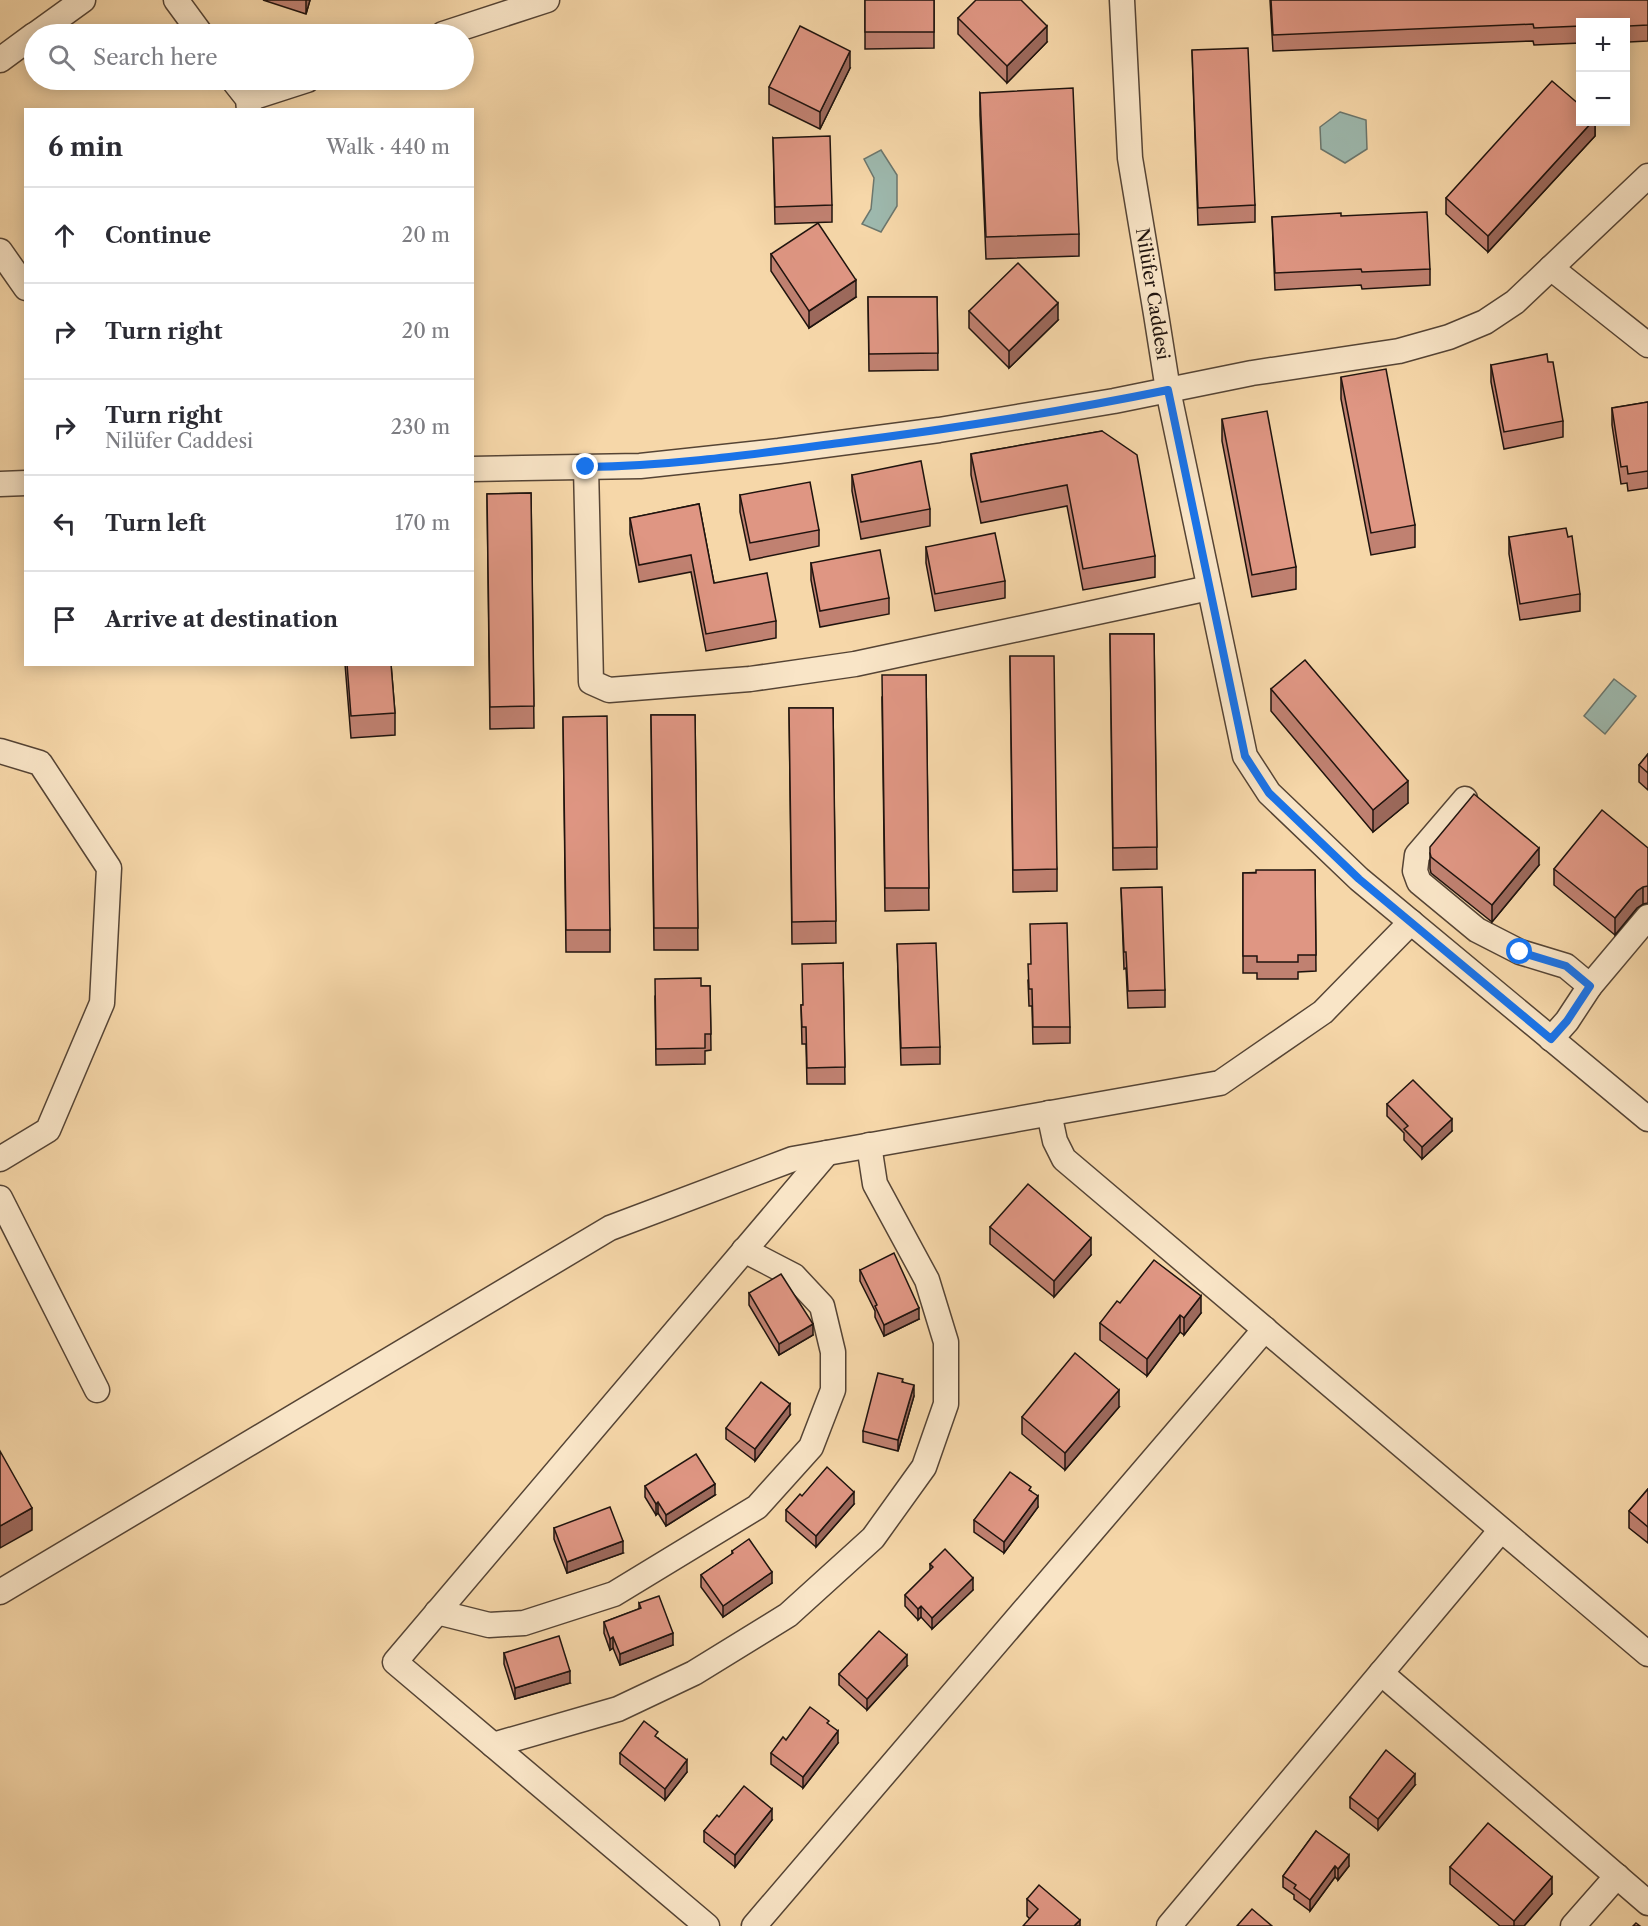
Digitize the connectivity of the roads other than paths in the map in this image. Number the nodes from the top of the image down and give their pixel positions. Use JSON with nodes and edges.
{"nodes":[{"id":1,"x":83,"y":0,"type":"edge"},
{"id":2,"x":176,"y":0,"type":"edge"},
{"id":3,"x":547,"y":0,"type":"edge"},
{"id":4,"x":1122,"y":0,"type":"edge"},
{"id":5,"x":50,"y":24,"type":"edge"},
{"id":6,"x":194,"y":24,"type":"edge"},
{"id":7,"x":474,"y":24,"type":"edge"},
{"id":8,"x":24,"y":43,"type":"edge"},
{"id":9,"x":0,"y":60,"type":"edge"},
{"id":10,"x":239,"y":90,"type":"edge"},
{"id":11,"x":282,"y":90,"type":"edge"},
{"id":12,"x":248,"y":104,"type":"edge"},
{"id":13,"x":1648,"y":176,"type":"edge"},
{"id":14,"x":0,"y":251,"type":"edge"},
{"id":15,"x":1551,"y":268,"type":"junction"},
{"id":16,"x":24,"y":285,"type":"edge"},
{"id":17,"x":1648,"y":345,"type":"edge"},
{"id":18,"x":1168,"y":390,"type":"junction"},
{"id":19,"x":586,"y":467,"type":"junction"},
{"id":20,"x":474,"y":469,"type":"edge"},
{"id":21,"x":24,"y":483,"type":"edge"},
{"id":22,"x":0,"y":484,"type":"edge"},
{"id":23,"x":1209,"y":588,"type":"junction"},
{"id":24,"x":0,"y":751,"type":"edge"},
{"id":25,"x":1465,"y":799,"type":"dead end"},
{"id":26,"x":1648,"y":917,"type":"edge"},
{"id":27,"x":1411,"y":922,"type":"junction"},
{"id":28,"x":1590,"y":986,"type":"junction"},
{"id":29,"x":1551,"y":1039,"type":"junction"},
{"id":30,"x":1049,"y":1113,"type":"junction"},
{"id":31,"x":1648,"y":1119,"type":"edge"},
{"id":32,"x":869,"y":1145,"type":"junction"},
{"id":33,"x":826,"y":1153,"type":"junction"},
{"id":34,"x":0,"y":1159,"type":"edge"},
{"id":35,"x":0,"y":1198,"type":"edge"},
{"id":36,"x":744,"y":1250,"type":"junction"},
{"id":37,"x":1265,"y":1329,"type":"junction"},
{"id":38,"x":98,"y":1390,"type":"dead end"},
{"id":39,"x":1501,"y":1530,"type":"junction"},
{"id":40,"x":0,"y":1592,"type":"edge"},
{"id":41,"x":437,"y":1612,"type":"junction"},
{"id":42,"x":1648,"y":1654,"type":"edge"},
{"id":43,"x":1381,"y":1673,"type":"junction"},
{"id":44,"x":493,"y":1745,"type":"junction"},
{"id":45,"x":1617,"y":1876,"type":"junction"},
{"id":46,"x":1648,"y":1903,"type":"edge"},
{"id":47,"x":707,"y":1926,"type":"edge"},
{"id":48,"x":754,"y":1926,"type":"edge"},
{"id":49,"x":1169,"y":1926,"type":"edge"},
{"id":50,"x":1574,"y":1926,"type":"edge"}],
"edges":[{"from":1,"to":5,"type":"street"},
{"from":2,"to":6,"type":"street"},
{"from":3,"to":7,"type":"street"},
{"from":4,"to":18,"type":"street","name":"Nilüfer Caddesi"},
{"from":8,"to":9,"type":"street"},
{"from":10,"to":12,"type":"street"},
{"from":11,"to":12,"type":"street"},
{"from":13,"to":15,"type":"street"},
{"from":14,"to":16,"type":"street"},
{"from":15,"to":17,"type":"street"},
{"from":15,"to":18,"type":"street"},
{"from":18,"to":19,"type":"street"},
{"from":18,"to":23,"type":"street","name":"Nilüfer Caddesi"},
{"from":19,"to":20,"type":"street"},
{"from":19,"to":23,"type":"street"},
{"from":21,"to":22,"type":"street"},
{"from":23,"to":27,"type":"street","name":"Nilüfer Caddesi"},
{"from":24,"to":34,"type":"street"},
{"from":25,"to":28,"type":"street"},
{"from":26,"to":28,"type":"street"},
{"from":27,"to":29,"type":"street","name":"Nilüfer Caddesi"},
{"from":27,"to":30,"type":"street"},
{"from":28,"to":29,"type":"street"},
{"from":29,"to":31,"type":"street","name":"Nilüfer Caddesi"},
{"from":30,"to":32,"type":"street"},
{"from":30,"to":37,"type":"street"},
{"from":32,"to":33,"type":"street"},
{"from":32,"to":44,"type":"street"},
{"from":33,"to":36,"type":"street"},
{"from":33,"to":40,"type":"street"},
{"from":35,"to":38,"type":"street"},
{"from":36,"to":41,"type":"street"},
{"from":36,"to":41,"type":"street"},
{"from":37,"to":39,"type":"street"},
{"from":37,"to":48,"type":"street"},
{"from":39,"to":42,"type":"street"},
{"from":39,"to":43,"type":"street"},
{"from":41,"to":44,"type":"street"},
{"from":43,"to":45,"type":"street"},
{"from":43,"to":49,"type":"street"},
{"from":44,"to":47,"type":"street"},
{"from":45,"to":46,"type":"street"},
{"from":45,"to":50,"type":"street"}]}
